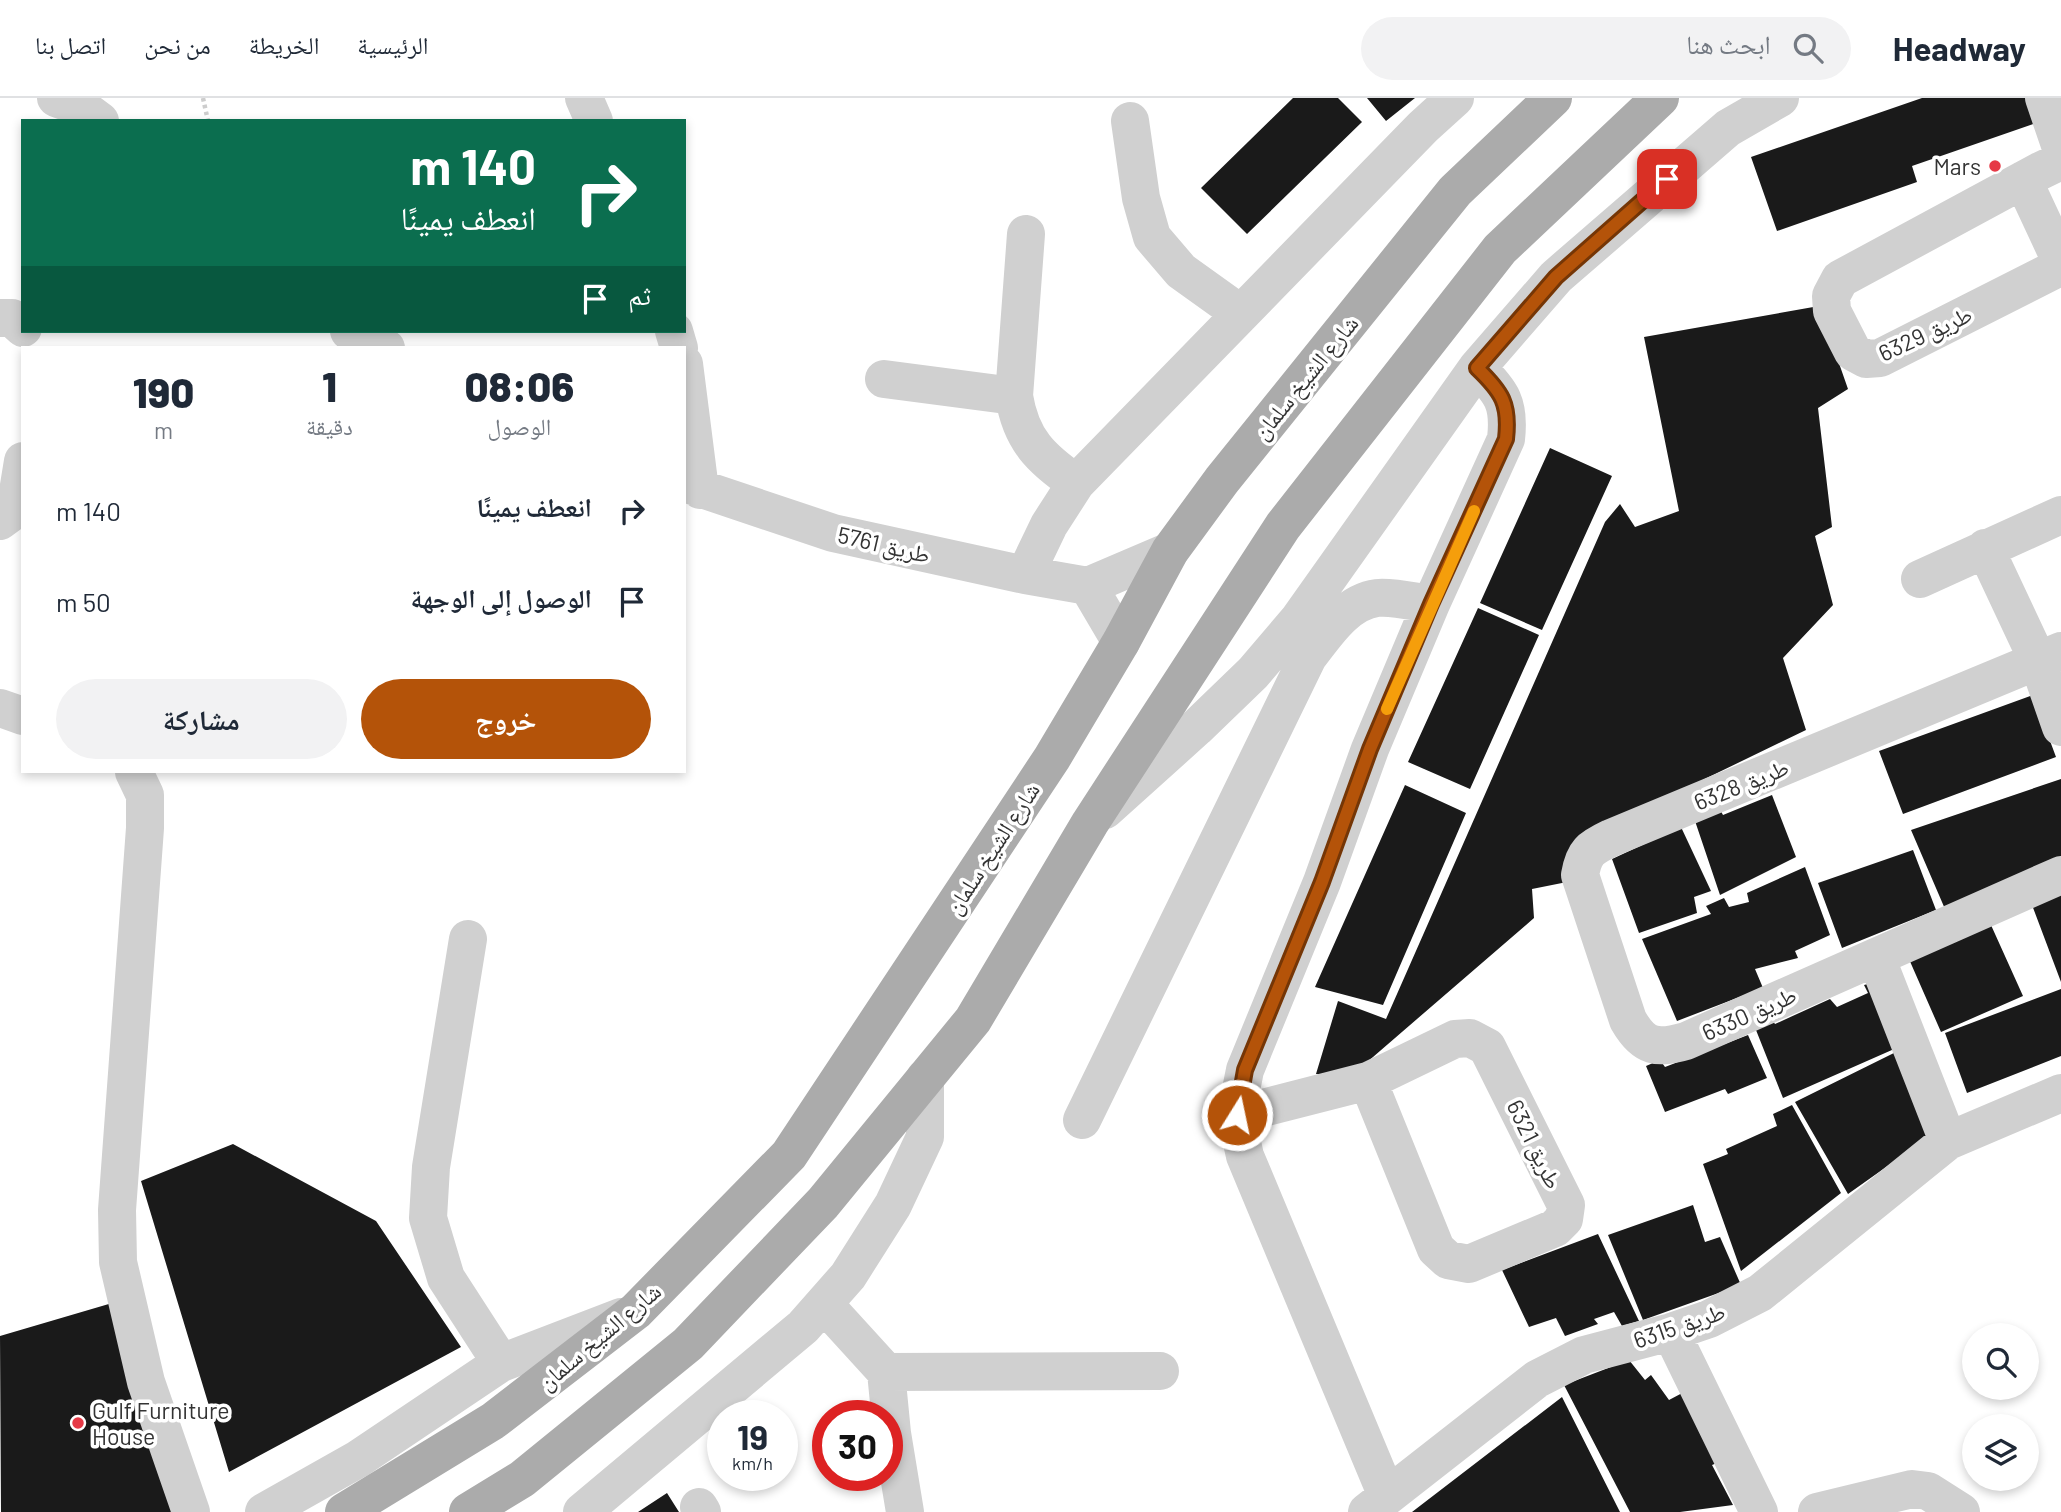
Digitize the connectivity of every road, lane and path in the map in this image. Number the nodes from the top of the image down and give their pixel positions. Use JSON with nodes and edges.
{"nodes":[{"id":1,"x":56,"y":98,"type":"edge"},
{"id":2,"x":203,"y":98,"type":"edge"},
{"id":3,"x":584,"y":98,"type":"edge"},
{"id":4,"x":1455,"y":98,"type":"edge"},
{"id":5,"x":1553,"y":98,"type":"edge"},
{"id":6,"x":1660,"y":98,"type":"edge"},
{"id":7,"x":1780,"y":98,"type":"edge"},
{"id":8,"x":2045,"y":98,"type":"edge"},
{"id":9,"x":97,"y":119,"type":"edge"},
{"id":10,"x":208,"y":119,"type":"edge"},
{"id":11,"x":593,"y":119,"type":"edge"},
{"id":12,"x":1130,"y":121,"type":"dead end"},
{"id":13,"x":2061,"y":148,"type":"edge"},
{"id":14,"x":2061,"y":161,"type":"edge"},
{"id":15,"x":2023,"y":180,"type":"junction"},
{"id":16,"x":1026,"y":234,"type":"dead end"},
{"id":17,"x":1241,"y":314,"type":"junction"},
{"id":18,"x":0,"y":318,"type":"edge"},
{"id":19,"x":21,"y":326,"type":"edge"},
{"id":20,"x":353,"y":333,"type":"edge"},
{"id":21,"x":382,"y":346,"type":"edge"},
{"id":22,"x":1477,"y":368,"type":"junction"},
{"id":23,"x":884,"y":379,"type":"dead end"},
{"id":24,"x":686,"y":395,"type":"edge"},
{"id":25,"x":1014,"y":396,"type":"junction"},
{"id":26,"x":21,"y":473,"type":"edge"},
{"id":27,"x":1076,"y":484,"type":"junction"},
{"id":28,"x":692,"y":487,"type":"edge"},
{"id":29,"x":2061,"y":515,"type":"edge"},
{"id":30,"x":0,"y":521,"type":"edge"},
{"id":31,"x":1985,"y":548,"type":"junction"},
{"id":32,"x":1170,"y":551,"type":"junction"},
{"id":33,"x":1026,"y":575,"type":"junction"},
{"id":34,"x":1920,"y":579,"type":"dead end"},
{"id":35,"x":1088,"y":586,"type":"junction"},
{"id":36,"x":1431,"y":604,"type":"junction"},
{"id":37,"x":1121,"y":642,"type":"junction"},
{"id":38,"x":2049,"y":656,"type":"edge"},
{"id":39,"x":0,"y":708,"type":"edge"},
{"id":40,"x":21,"y":715,"type":"edge"},
{"id":41,"x":2061,"y":727,"type":"edge"},
{"id":42,"x":135,"y":773,"type":"edge"},
{"id":43,"x":1090,"y":823,"type":"junction"},
{"id":44,"x":2061,"y":875,"type":"edge"},
{"id":45,"x":468,"y":940,"type":"dead end"},
{"id":46,"x":1876,"y":957,"type":"junction"},
{"id":47,"x":1628,"y":1020,"type":"joint"},
{"id":48,"x":925,"y":1078,"type":"junction"},
{"id":49,"x":1368,"y":1081,"type":"junction"},
{"id":50,"x":2061,"y":1093,"type":"edge"},
{"id":51,"x":1237,"y":1115,"type":"junction"},
{"id":52,"x":1082,"y":1120,"type":"dead end"},
{"id":53,"x":1948,"y":1141,"type":"junction"},
{"id":54,"x":824,"y":1304,"type":"junction"},
{"id":55,"x":636,"y":1311,"type":"junction"},
{"id":56,"x":1671,"y":1332,"type":"junction"},
{"id":57,"x":501,"y":1363,"type":"junction"},
{"id":58,"x":1160,"y":1370,"type":"dead end"},
{"id":59,"x":886,"y":1372,"type":"junction"},
{"id":60,"x":1377,"y":1504,"type":"edge"},
{"id":61,"x":191,"y":1512,"type":"edge"},
{"id":62,"x":264,"y":1512,"type":"edge"},
{"id":63,"x":344,"y":1512,"type":"edge"},
{"id":64,"x":468,"y":1512,"type":"edge"},
{"id":65,"x":582,"y":1512,"type":"edge"},
{"id":66,"x":905,"y":1512,"type":"edge"},
{"id":67,"x":1759,"y":1512,"type":"edge"},
{"id":68,"x":1817,"y":1512,"type":"edge"},
{"id":69,"x":1961,"y":1512,"type":"edge"}],
"edges":[{"from":1,"to":9,"type":"street"},
{"from":2,"to":10,"type":"path"},
{"from":3,"to":11,"type":"street"},
{"from":4,"to":17,"type":"street"},
{"from":5,"to":32,"type":"main road","name":"شارع الشيخ سلمان"},
{"from":6,"to":43,"type":"main road"},
{"from":7,"to":22,"type":"street"},
{"from":8,"to":13,"type":"street"},
{"from":12,"to":17,"type":"street"},
{"from":14,"to":15,"type":"street","name":"طريق 6329"},
{"from":15,"to":15,"type":"street","name":"طريق 6329"},
{"from":16,"to":25,"type":"street"},
{"from":17,"to":27,"type":"street"},
{"from":18,"to":19,"type":"street"},
{"from":20,"to":21,"type":"street"},
{"from":22,"to":36,"type":"street"},
{"from":22,"to":43,"type":"street"},
{"from":23,"to":25,"type":"street"},
{"from":24,"to":28,"type":"street"},
{"from":25,"to":27,"type":"street"},
{"from":26,"to":30,"type":"street"},
{"from":27,"to":33,"type":"street"},
{"from":28,"to":33,"type":"street","name":"طريق 5761"},
{"from":29,"to":31,"type":"street"},
{"from":31,"to":34,"type":"street"},
{"from":31,"to":38,"type":"street"},
{"from":32,"to":35,"type":"street"},
{"from":32,"to":37,"type":"main road","name":"شارع الشيخ سلمان"},
{"from":33,"to":35,"type":"street","name":"طريق 5761"},
{"from":35,"to":37,"type":"street"},
{"from":36,"to":51,"type":"street"},
{"from":36,"to":52,"type":"street"},
{"from":37,"to":55,"type":"main road","name":"شارع الشيخ سلمان"},
{"from":38,"to":41,"type":"street"},
{"from":38,"to":47,"type":"street","name":"طريق 6328"},
{"from":39,"to":40,"type":"street"},
{"from":42,"to":61,"type":"street"},
{"from":43,"to":48,"type":"main road"},
{"from":44,"to":46,"type":"street","name":"طريق 6330"},
{"from":45,"to":57,"type":"street"},
{"from":46,"to":47,"type":"street","name":"طريق 6330"},
{"from":46,"to":53,"type":"street"},
{"from":48,"to":54,"type":"street"},
{"from":48,"to":64,"type":"main road"},
{"from":49,"to":49,"type":"street","name":"طريق 6321"},
{"from":49,"to":51,"type":"street","name":"طريق 6321"},
{"from":50,"to":53,"type":"street","name":"طريق 6315"},
{"from":51,"to":60,"type":"street"},
{"from":53,"to":56,"type":"street","name":"طريق 6315"},
{"from":54,"to":59,"type":"street"},
{"from":54,"to":65,"type":"street"},
{"from":55,"to":57,"type":"street"},
{"from":55,"to":63,"type":"main road","name":"شارع الشيخ سلمان"},
{"from":56,"to":60,"type":"street","name":"طريق 6315"},
{"from":56,"to":67,"type":"street"},
{"from":57,"to":62,"type":"street"},
{"from":58,"to":59,"type":"street"},
{"from":59,"to":66,"type":"street"},
{"from":68,"to":69,"type":"street"}]}
